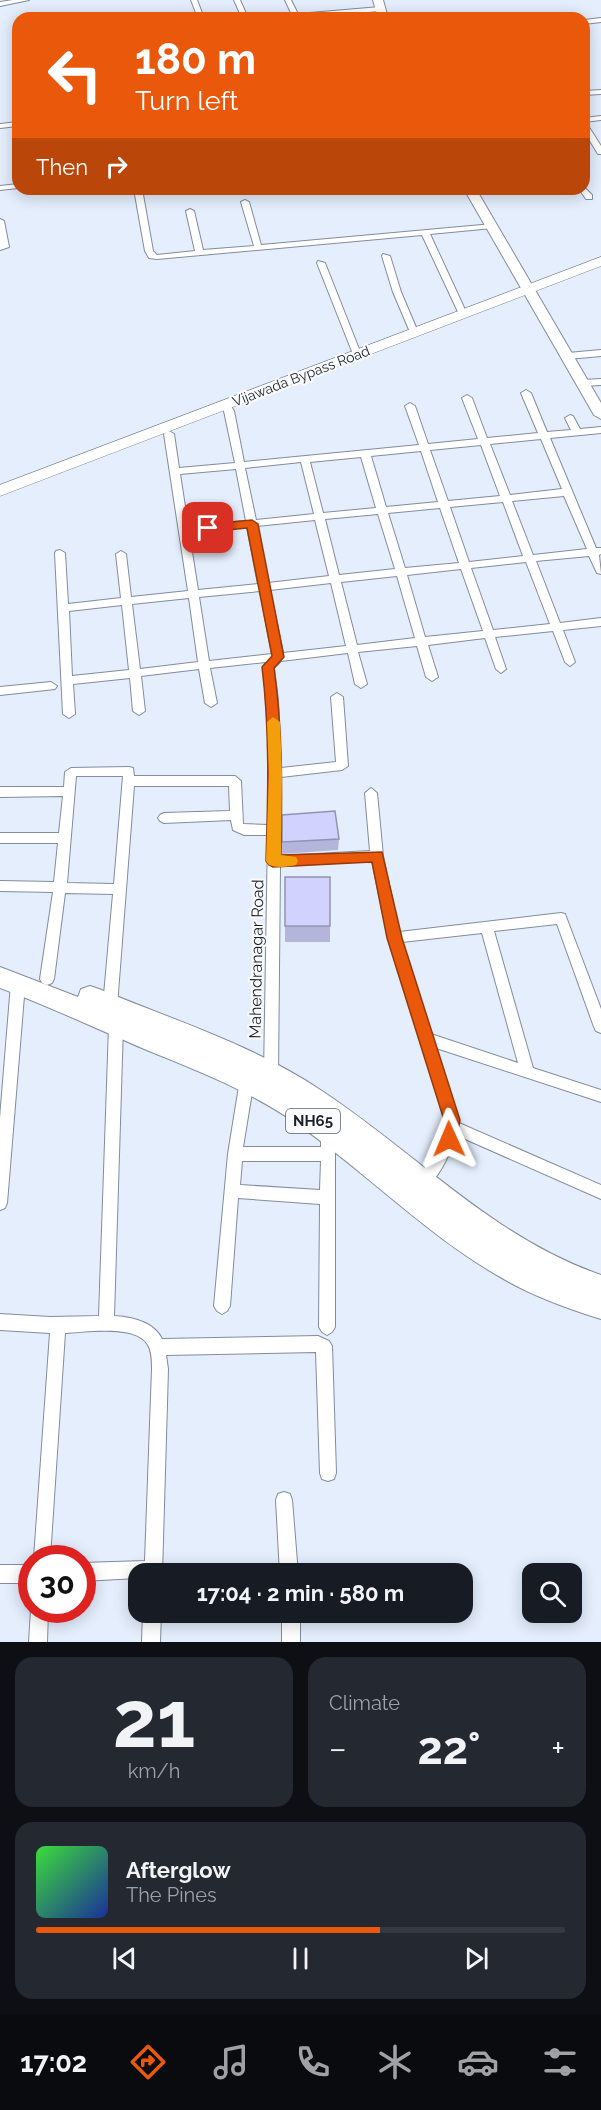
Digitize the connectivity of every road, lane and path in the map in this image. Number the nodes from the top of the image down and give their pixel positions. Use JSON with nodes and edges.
{"nodes":[{"id":1,"x":26,"y":0,"type":"edge"},
{"id":2,"x":0,"y":4,"type":"edge"},
{"id":3,"x":380,"y":9,"type":"edge"},
{"id":4,"x":334,"y":12,"type":"edge"},
{"id":5,"x":598,"y":144,"type":"edge"},
{"id":6,"x":601,"y":152,"type":"edge"},
{"id":7,"x":139,"y":195,"type":"edge"},
{"id":8,"x":474,"y":195,"type":"edge"},
{"id":9,"x":245,"y":202,"type":"dead end"},
{"id":10,"x":190,"y":210,"type":"dead end"},
{"id":11,"x":0,"y":221,"type":"edge"},
{"id":12,"x":493,"y":226,"type":"junction"},
{"id":13,"x":425,"y":233,"type":"junction"},
{"id":14,"x":258,"y":247,"type":"junction"},
{"id":15,"x":0,"y":248,"type":"edge"},
{"id":16,"x":200,"y":253,"type":"junction"},
{"id":17,"x":386,"y":256,"type":"dead end"},
{"id":18,"x":601,"y":261,"type":"edge"},
{"id":19,"x":321,"y":262,"type":"dead end"},
{"id":20,"x":601,"y":270,"type":"edge"},
{"id":21,"x":531,"y":292,"type":"junction"},
{"id":22,"x":463,"y":314,"type":"junction"},
{"id":23,"x":414,"y":332,"type":"junction"},
{"id":24,"x":601,"y":353,"type":"edge"},
{"id":25,"x":357,"y":354,"type":"junction"},
{"id":26,"x":568,"y":356,"type":"junction"},
{"id":27,"x":601,"y":382,"type":"edge"},
{"id":28,"x":583,"y":383,"type":"junction"},
{"id":29,"x":526,"y":393,"type":"dead end"},
{"id":30,"x":467,"y":398,"type":"dead end"},
{"id":31,"x":410,"y":406,"type":"dead end"},
{"id":32,"x":227,"y":408,"type":"junction"},
{"id":33,"x":601,"y":413,"type":"edge"},
{"id":34,"x":570,"y":418,"type":"dead end"},
{"id":35,"x":601,"y":430,"type":"edge"},
{"id":36,"x":577,"y":432,"type":"junction"},
{"id":37,"x":169,"y":434,"type":"junction"},
{"id":38,"x":544,"y":436,"type":"junction"},
{"id":39,"x":483,"y":442,"type":"junction"},
{"id":40,"x":425,"y":447,"type":"junction"},
{"id":41,"x":365,"y":453,"type":"junction"},
{"id":42,"x":305,"y":459,"type":"junction"},
{"id":43,"x":241,"y":466,"type":"junction"},
{"id":44,"x":174,"y":472,"type":"junction"},
{"id":45,"x":0,"y":491,"type":"edge"},
{"id":46,"x":568,"y":492,"type":"junction"},
{"id":47,"x":505,"y":498,"type":"junction"},
{"id":48,"x":0,"y":500,"type":"edge"},
{"id":49,"x":445,"y":504,"type":"junction"},
{"id":50,"x":381,"y":510,"type":"junction"},
{"id":51,"x":320,"y":517,"type":"junction"},
{"id":52,"x":252,"y":524,"type":"junction"},
{"id":53,"x":185,"y":530,"type":"junction"},
{"id":54,"x":597,"y":551,"type":"edge"},
{"id":55,"x":60,"y":553,"type":"dead end"},
{"id":56,"x":120,"y":554,"type":"dead end"},
{"id":57,"x":528,"y":559,"type":"junction"},
{"id":58,"x":466,"y":565,"type":"junction"},
{"id":59,"x":400,"y":571,"type":"junction"},
{"id":60,"x":601,"y":571,"type":"edge"},
{"id":61,"x":336,"y":578,"type":"junction"},
{"id":62,"x":265,"y":586,"type":"junction"},
{"id":63,"x":195,"y":594,"type":"junction"},
{"id":64,"x":126,"y":601,"type":"junction"},
{"id":65,"x":63,"y":608,"type":"junction"},
{"id":66,"x":601,"y":622,"type":"edge"},
{"id":67,"x":555,"y":627,"type":"junction"},
{"id":68,"x":490,"y":635,"type":"junction"},
{"id":69,"x":420,"y":643,"type":"junction"},
{"id":70,"x":352,"y":650,"type":"junction"},
{"id":71,"x":278,"y":657,"type":"junction"},
{"id":72,"x":570,"y":662,"type":"dead end"},
{"id":73,"x":204,"y":665,"type":"junction"},
{"id":74,"x":501,"y":669,"type":"dead end"},
{"id":75,"x":135,"y":673,"type":"junction"},
{"id":76,"x":432,"y":677,"type":"dead end"},
{"id":77,"x":67,"y":681,"type":"junction"},
{"id":78,"x":361,"y":684,"type":"dead end"},
{"id":79,"x":51,"y":686,"type":"dead end"},
{"id":80,"x":0,"y":691,"type":"edge"},
{"id":81,"x":337,"y":697,"type":"dead end"},
{"id":82,"x":211,"y":703,"type":"dead end"},
{"id":83,"x":139,"y":711,"type":"dead end"},
{"id":84,"x":69,"y":714,"type":"dead end"},
{"id":85,"x":275,"y":773,"type":"junction"},
{"id":86,"x":128,"y":781,"type":"junction"},
{"id":87,"x":69,"y":791,"type":"junction"},
{"id":88,"x":0,"y":792,"type":"edge"},
{"id":89,"x":371,"y":793,"type":"dead end"},
{"id":90,"x":236,"y":816,"type":"junction"},
{"id":91,"x":164,"y":818,"type":"dead end"},
{"id":92,"x":273,"y":830,"type":"junction"},
{"id":93,"x":0,"y":838,"type":"edge"},
{"id":94,"x":63,"y":838,"type":"junction"},
{"id":95,"x":377,"y":856,"type":"junction"},
{"id":96,"x":273,"y":861,"type":"junction"},
{"id":97,"x":0,"y":886,"type":"edge"},
{"id":98,"x":60,"y":887,"type":"junction"},
{"id":99,"x":119,"y":889,"type":"junction"},
{"id":100,"x":487,"y":928,"type":"junction"},
{"id":101,"x":394,"y":938,"type":"junction"},
{"id":102,"x":0,"y":961,"type":"edge"},
{"id":103,"x":47,"y":979,"type":"junction"},
{"id":104,"x":9,"y":981,"type":"edge"},
{"id":105,"x":113,"y":1016,"type":"junction"},
{"id":106,"x":601,"y":1027,"type":"edge"},
{"id":107,"x":427,"y":1039,"type":"junction"},
{"id":108,"x":527,"y":1071,"type":"junction"},
{"id":109,"x":259,"y":1077,"type":"junction"},
{"id":110,"x":601,"y":1096,"type":"edge"},
{"id":111,"x":451,"y":1126,"type":"junction"},
{"id":112,"x":327,"y":1143,"type":"junction"},
{"id":113,"x":235,"y":1154,"type":"junction"},
{"id":114,"x":2,"y":1156,"type":"edge"},
{"id":115,"x":422,"y":1182,"type":"junction"},
{"id":116,"x":231,"y":1191,"type":"junction"},
{"id":117,"x":601,"y":1192,"type":"edge"},
{"id":118,"x":326,"y":1197,"type":"junction"},
{"id":119,"x":0,"y":1203,"type":"edge"},
{"id":120,"x":601,"y":1288,"type":"edge"},
{"id":121,"x":601,"y":1305,"type":"edge"},
{"id":122,"x":222,"y":1306,"type":"dead end"},
{"id":123,"x":0,"y":1322,"type":"edge"},
{"id":124,"x":106,"y":1323,"type":"junction"},
{"id":125,"x":58,"y":1325,"type":"junction"},
{"id":126,"x":327,"y":1327,"type":"dead end"},
{"id":127,"x":157,"y":1347,"type":"junction"},
{"id":128,"x":328,"y":1473,"type":"dead end"},
{"id":129,"x":285,"y":1500,"type":"dead end"},
{"id":130,"x":43,"y":1545,"type":"edge"},
{"id":131,"x":153,"y":1563,"type":"edge"},
{"id":132,"x":288,"y":1563,"type":"edge"},
{"id":133,"x":128,"y":1571,"type":"edge"},
{"id":134,"x":96,"y":1572,"type":"edge"},
{"id":135,"x":0,"y":1574,"type":"edge"},
{"id":136,"x":18,"y":1574,"type":"edge"},
{"id":137,"x":39,"y":1623,"type":"edge"},
{"id":138,"x":152,"y":1623,"type":"edge"},
{"id":139,"x":291,"y":1623,"type":"edge"},
{"id":140,"x":38,"y":1642,"type":"edge"},
{"id":141,"x":151,"y":1642,"type":"edge"},
{"id":142,"x":291,"y":1642,"type":"edge"}],
"edges":[{"from":1,"to":2,"type":"street"},
{"from":3,"to":4,"type":"street"},
{"from":5,"to":6,"type":"street"},
{"from":7,"to":16,"type":"street"},
{"from":8,"to":12,"type":"street"},
{"from":9,"to":14,"type":"street"},
{"from":10,"to":16,"type":"street"},
{"from":11,"to":15,"type":"street"},
{"from":12,"to":13,"type":"street"},
{"from":12,"to":21,"type":"street"},
{"from":13,"to":14,"type":"street"},
{"from":13,"to":22,"type":"street"},
{"from":14,"to":16,"type":"street"},
{"from":17,"to":23,"type":"street"},
{"from":18,"to":21,"type":"main road","name":"Vijawada Bypass Road"},
{"from":19,"to":25,"type":"street"},
{"from":20,"to":21,"type":"main road","name":"Vijawada Bypass Road"},
{"from":21,"to":22,"type":"main road","name":"Vijawada Bypass Road"},
{"from":21,"to":26,"type":"street"},
{"from":21,"to":32,"type":"main road","name":"Vijawada Bypass Road"},
{"from":22,"to":23,"type":"main road","name":"Vijawada Bypass Road"},
{"from":23,"to":25,"type":"main road","name":"Vijawada Bypass Road"},
{"from":24,"to":26,"type":"street"},
{"from":25,"to":32,"type":"main road","name":"Vijawada Bypass Road"},
{"from":26,"to":28,"type":"street"},
{"from":27,"to":28,"type":"street"},
{"from":28,"to":33,"type":"street"},
{"from":29,"to":38,"type":"street"},
{"from":30,"to":39,"type":"street"},
{"from":31,"to":40,"type":"street"},
{"from":32,"to":37,"type":"main road","name":"Vijawada Bypass Road"},
{"from":32,"to":43,"type":"street"},
{"from":32,"to":45,"type":"main road","name":"Vijawada Bypass Road"},
{"from":34,"to":36,"type":"street"},
{"from":35,"to":36,"type":"street"},
{"from":36,"to":38,"type":"street"},
{"from":37,"to":44,"type":"street"},
{"from":37,"to":48,"type":"main road","name":"Vijawada Bypass Road"},
{"from":38,"to":39,"type":"street"},
{"from":38,"to":46,"type":"street"},
{"from":39,"to":40,"type":"street"},
{"from":39,"to":47,"type":"street"},
{"from":40,"to":41,"type":"street"},
{"from":40,"to":49,"type":"street"},
{"from":41,"to":42,"type":"street"},
{"from":41,"to":50,"type":"street"},
{"from":42,"to":43,"type":"street"},
{"from":42,"to":51,"type":"street"},
{"from":43,"to":44,"type":"street"},
{"from":43,"to":52,"type":"street"},
{"from":44,"to":53,"type":"street"},
{"from":46,"to":47,"type":"street"},
{"from":46,"to":54,"type":"street"},
{"from":47,"to":49,"type":"street"},
{"from":47,"to":57,"type":"street"},
{"from":49,"to":50,"type":"street"},
{"from":49,"to":58,"type":"street"},
{"from":50,"to":51,"type":"street"},
{"from":50,"to":59,"type":"street"},
{"from":51,"to":52,"type":"street"},
{"from":51,"to":61,"type":"street"},
{"from":52,"to":53,"type":"street"},
{"from":52,"to":62,"type":"street"},
{"from":53,"to":63,"type":"street"},
{"from":54,"to":57,"type":"street"},
{"from":54,"to":60,"type":"street"},
{"from":55,"to":65,"type":"street"},
{"from":56,"to":64,"type":"street"},
{"from":57,"to":58,"type":"street"},
{"from":57,"to":67,"type":"street"},
{"from":58,"to":59,"type":"street"},
{"from":58,"to":68,"type":"street"},
{"from":59,"to":61,"type":"street"},
{"from":59,"to":69,"type":"street"},
{"from":61,"to":62,"type":"street"},
{"from":61,"to":70,"type":"street"},
{"from":62,"to":63,"type":"street"},
{"from":62,"to":71,"type":"street"},
{"from":63,"to":64,"type":"street"},
{"from":63,"to":73,"type":"street"},
{"from":64,"to":65,"type":"street"},
{"from":64,"to":75,"type":"street"},
{"from":65,"to":77,"type":"street"},
{"from":66,"to":67,"type":"street"},
{"from":67,"to":68,"type":"street"},
{"from":67,"to":72,"type":"street"},
{"from":68,"to":69,"type":"street"},
{"from":68,"to":74,"type":"street"},
{"from":69,"to":70,"type":"street"},
{"from":69,"to":76,"type":"street"},
{"from":70,"to":71,"type":"street"},
{"from":70,"to":78,"type":"street"},
{"from":71,"to":73,"type":"street"},
{"from":71,"to":85,"type":"street","name":"Mahendranagar Road"},
{"from":73,"to":75,"type":"street"},
{"from":73,"to":82,"type":"street"},
{"from":75,"to":77,"type":"street"},
{"from":75,"to":83,"type":"street"},
{"from":77,"to":84,"type":"street"},
{"from":79,"to":80,"type":"street"},
{"from":81,"to":85,"type":"street"},
{"from":85,"to":92,"type":"street","name":"Mahendranagar Road"},
{"from":86,"to":87,"type":"street"},
{"from":86,"to":90,"type":"street"},
{"from":86,"to":99,"type":"street"},
{"from":87,"to":88,"type":"street"},
{"from":87,"to":94,"type":"street"},
{"from":89,"to":95,"type":"street"},
{"from":90,"to":91,"type":"street"},
{"from":90,"to":92,"type":"street"},
{"from":92,"to":96,"type":"street","name":"Mahendranagar Road"},
{"from":93,"to":94,"type":"street"},
{"from":94,"to":98,"type":"street"},
{"from":95,"to":96,"type":"street"},
{"from":95,"to":101,"type":"street"},
{"from":96,"to":109,"type":"street","name":"Mahendranagar Road"},
{"from":97,"to":98,"type":"street"},
{"from":98,"to":99,"type":"street"},
{"from":98,"to":103,"type":"street"},
{"from":99,"to":105,"type":"street"},
{"from":100,"to":101,"type":"street"},
{"from":100,"to":106,"type":"street"},
{"from":100,"to":108,"type":"street"},
{"from":101,"to":107,"type":"street"},
{"from":102,"to":103,"type":"highway","number":"NH65"},
{"from":103,"to":105,"type":"highway","number":"NH65"},
{"from":104,"to":105,"type":"highway","number":"NH65"},
{"from":104,"to":114,"type":"street"},
{"from":105,"to":109,"type":"highway","number":"NH65"},
{"from":105,"to":124,"type":"street"},
{"from":107,"to":108,"type":"street"},
{"from":107,"to":111,"type":"street"},
{"from":108,"to":110,"type":"street"},
{"from":109,"to":112,"type":"highway","number":"NH65"},
{"from":109,"to":113,"type":"street","name":"Mahendranagar Road"},
{"from":109,"to":115,"type":"highway","number":"NH65"},
{"from":111,"to":115,"type":"street"},
{"from":111,"to":117,"type":"street"},
{"from":112,"to":113,"type":"street"},
{"from":112,"to":118,"type":"street"},
{"from":112,"to":121,"type":"highway","number":"NH65"},
{"from":113,"to":116,"type":"street","name":"Mahendranagar Road"},
{"from":114,"to":119,"type":"street"},
{"from":115,"to":120,"type":"highway","number":"NH65"},
{"from":116,"to":118,"type":"street"},
{"from":116,"to":122,"type":"street","name":"Mahendranagar Road"},
{"from":118,"to":126,"type":"street"},
{"from":123,"to":125,"type":"street"},
{"from":124,"to":125,"type":"street"},
{"from":124,"to":127,"type":"street"},
{"from":125,"to":130,"type":"street"},
{"from":127,"to":128,"type":"street"},
{"from":127,"to":131,"type":"street"},
{"from":129,"to":132,"type":"street"},
{"from":133,"to":134,"type":"street"},
{"from":135,"to":136,"type":"street"},
{"from":137,"to":140,"type":"street"},
{"from":138,"to":141,"type":"street"},
{"from":139,"to":142,"type":"street"}]}
